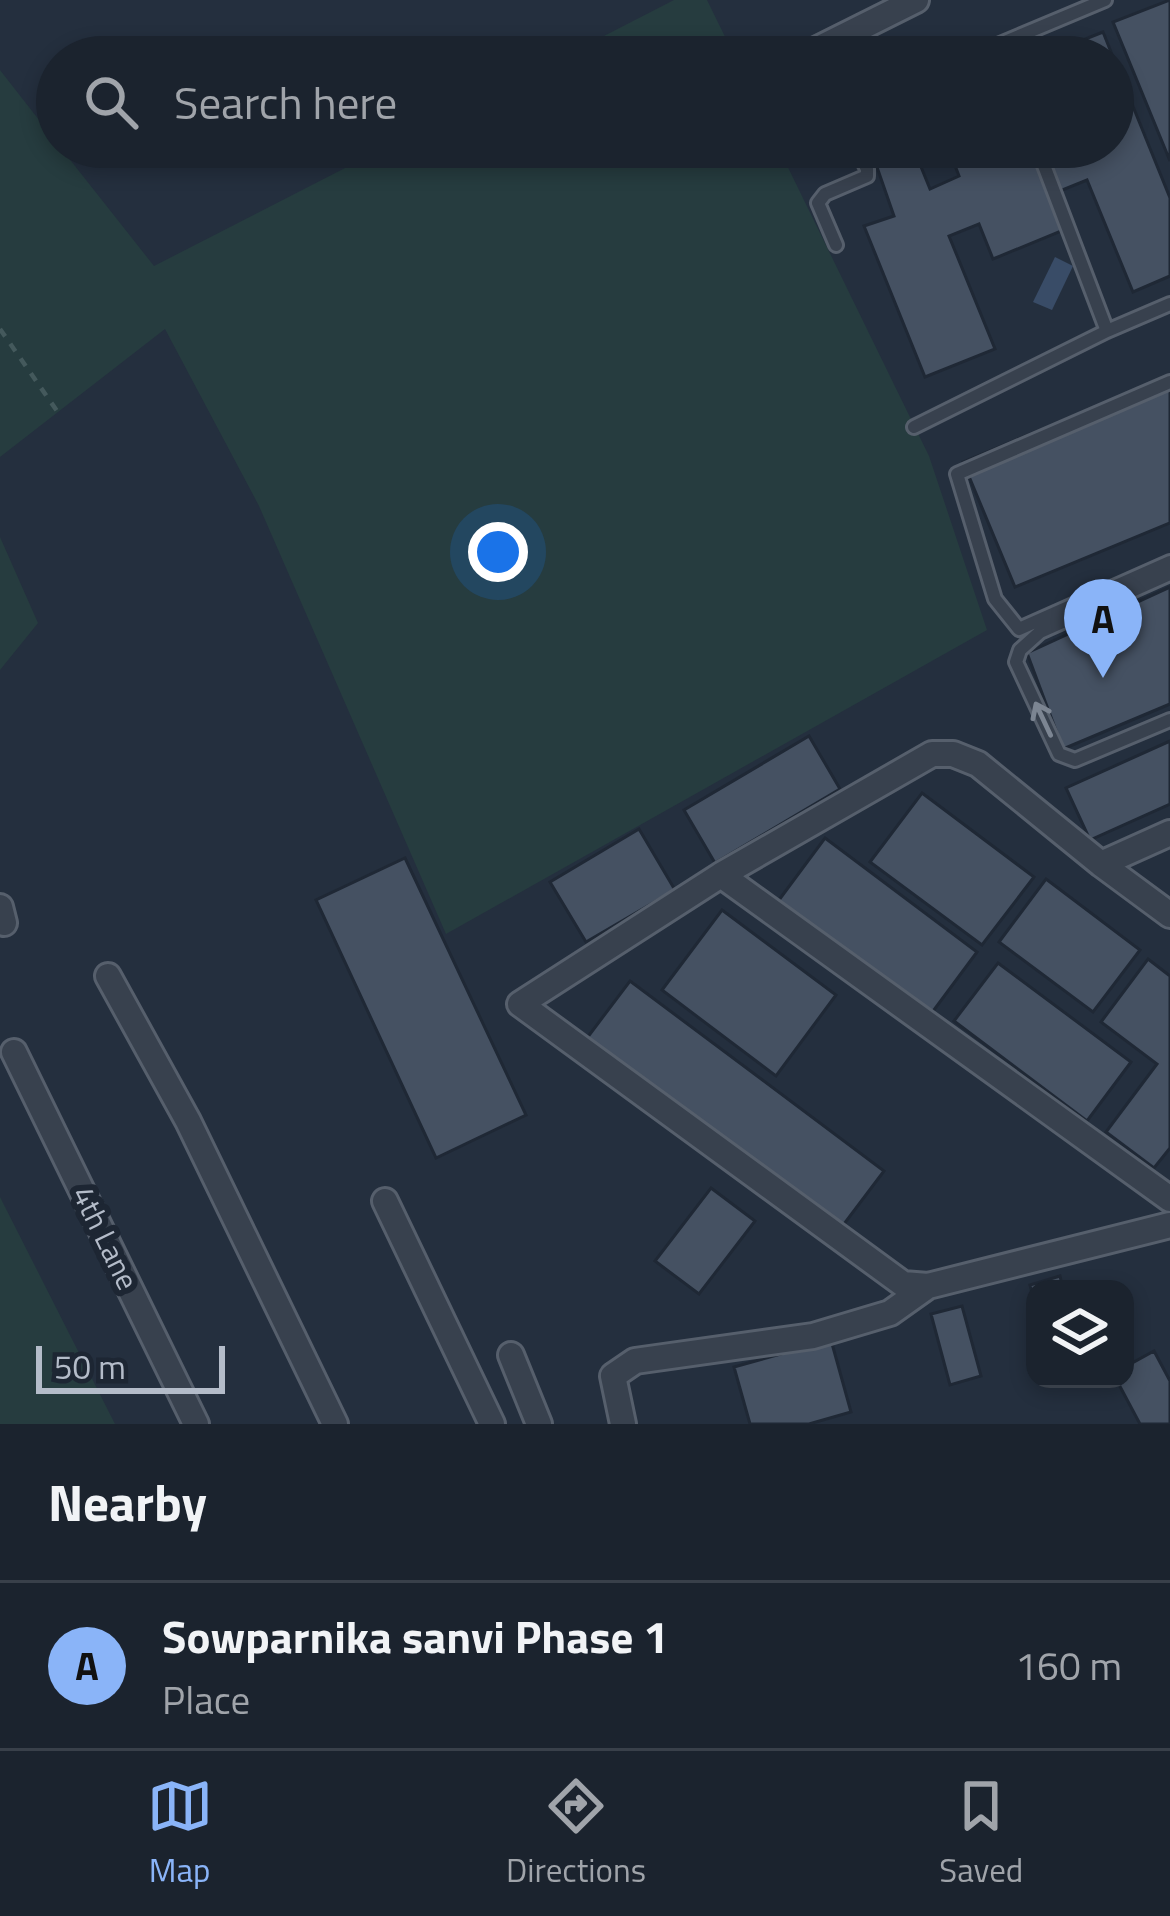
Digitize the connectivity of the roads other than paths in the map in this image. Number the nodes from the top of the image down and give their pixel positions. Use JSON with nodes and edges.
{"nodes":[{"id":1,"x":916,"y":0,"type":"edge"},
{"id":2,"x":1106,"y":0,"type":"edge"},
{"id":3,"x":844,"y":36,"type":"edge"},
{"id":4,"x":1032,"y":36,"type":"edge"},
{"id":5,"x":867,"y":168,"type":"edge"},
{"id":6,"x":1045,"y":168,"type":"edge"},
{"id":7,"x":836,"y":245,"type":"dead end"},
{"id":8,"x":1170,"y":304,"type":"edge"},
{"id":9,"x":1107,"y":331,"type":"junction"},
{"id":10,"x":1170,"y":382,"type":"edge"},
{"id":11,"x":914,"y":427,"type":"dead end"},
{"id":12,"x":1170,"y":562,"type":"edge"},
{"id":13,"x":1170,"y":574,"type":"edge"},
{"id":14,"x":1170,"y":720,"type":"edge"},
{"id":15,"x":1170,"y":832,"type":"edge"},
{"id":16,"x":1101,"y":864,"type":"junction"},
{"id":17,"x":721,"y":875,"type":"junction"},
{"id":18,"x":1170,"y":915,"type":"edge"},
{"id":19,"x":108,"y":976,"type":"dead end"},
{"id":20,"x":14,"y":1052,"type":"dead end"},
{"id":21,"x":1170,"y":1198,"type":"edge"},
{"id":22,"x":385,"y":1201,"type":"dead end"},
{"id":23,"x":1170,"y":1225,"type":"edge"},
{"id":24,"x":928,"y":1286,"type":"junction"},
{"id":25,"x":511,"y":1355,"type":"dead end"},
{"id":26,"x":196,"y":1424,"type":"edge"},
{"id":27,"x":335,"y":1424,"type":"edge"},
{"id":28,"x":492,"y":1424,"type":"edge"},
{"id":29,"x":539,"y":1424,"type":"edge"},
{"id":30,"x":623,"y":1424,"type":"edge"}],
"edges":[{"from":1,"to":3,"type":"street"},
{"from":2,"to":4,"type":"lane"},
{"from":5,"to":7,"type":"lane"},
{"from":6,"to":9,"type":"lane"},
{"from":8,"to":9,"type":"lane"},
{"from":9,"to":11,"type":"lane"},
{"from":10,"to":12,"type":"lane"},
{"from":14,"to":13,"type":"lane","one_way":true},
{"from":15,"to":16,"type":"street"},
{"from":16,"to":17,"type":"street"},
{"from":16,"to":18,"type":"street"},
{"from":17,"to":21,"type":"street"},
{"from":17,"to":24,"type":"street"},
{"from":19,"to":27,"type":"street"},
{"from":20,"to":26,"type":"street","name":"4th Lane"},
{"from":22,"to":28,"type":"street"},
{"from":23,"to":24,"type":"street"},
{"from":24,"to":30,"type":"street"},
{"from":25,"to":29,"type":"street"}]}
